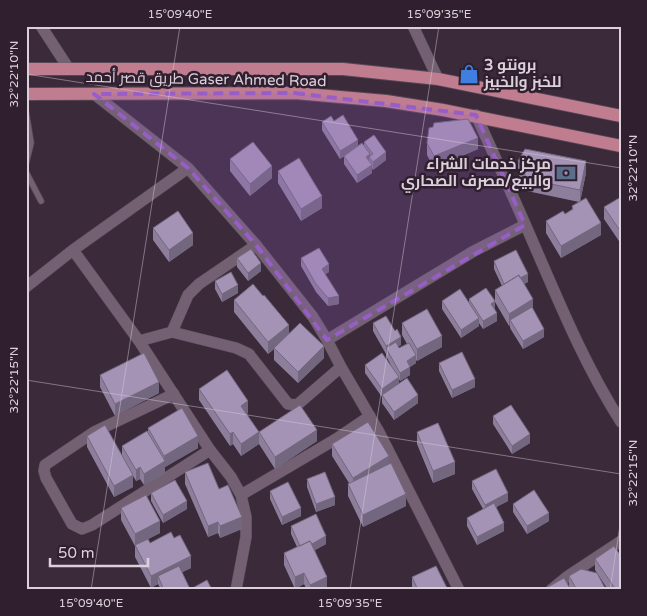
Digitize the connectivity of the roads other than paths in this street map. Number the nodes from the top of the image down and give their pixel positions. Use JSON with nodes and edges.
{"nodes":[{"id":1,"x":41,"y":26,"type":"edge"},
{"id":2,"x":413,"y":26,"type":"edge"},
{"id":3,"x":26,"y":69,"type":"edge"},
{"id":4,"x":69,"y":69,"type":"junction"},
{"id":5,"x":438,"y":79,"type":"junction"},
{"id":6,"x":26,"y":94,"type":"edge"},
{"id":7,"x":94,"y":94,"type":"junction"},
{"id":8,"x":26,"y":112,"type":"edge"},
{"id":9,"x":476,"y":115,"type":"junction"},
{"id":10,"x":621,"y":116,"type":"edge"},
{"id":11,"x":621,"y":146,"type":"edge"},
{"id":12,"x":26,"y":163,"type":"edge"},
{"id":13,"x":188,"y":168,"type":"junction"},
{"id":14,"x":26,"y":172,"type":"edge"},
{"id":15,"x":41,"y":201,"type":"dead end"},
{"id":16,"x":526,"y":225,"type":"junction"},
{"id":17,"x":256,"y":245,"type":"junction"},
{"id":18,"x":74,"y":250,"type":"junction"},
{"id":19,"x":26,"y":287,"type":"edge"},
{"id":20,"x":172,"y":332,"type":"junction"},
{"id":21,"x":327,"y":340,"type":"junction"},
{"id":22,"x":139,"y":341,"type":"junction"},
{"id":23,"x":341,"y":367,"type":"junction"},
{"id":24,"x":174,"y":394,"type":"junction"},
{"id":25,"x":370,"y":416,"type":"junction"},
{"id":26,"x":621,"y":422,"type":"edge"},
{"id":27,"x":210,"y":450,"type":"junction"},
{"id":28,"x":242,"y":495,"type":"junction"},
{"id":29,"x":621,"y":541,"type":"edge"},
{"id":30,"x":236,"y":590,"type":"edge"},
{"id":31,"x":459,"y":590,"type":"edge"},
{"id":32,"x":551,"y":590,"type":"edge"}],
"edges":[{"from":1,"to":4,"type":"street"},
{"from":2,"to":5,"type":"street"},
{"from":3,"to":4,"type":"main road","name":"طريق قصر أحمد Gaser Ahmed Road"},
{"from":4,"to":5,"type":"main road","name":"طريق قصر أحمد Gaser Ahmed Road"},
{"from":5,"to":10,"type":"main road","name":"طريق قصر أحمد Gaser Ahmed Road"},
{"from":6,"to":7,"type":"main road","name":"طريق قصر أحمد Gaser Ahmed Road"},
{"from":7,"to":9,"type":"main road","name":"طريق قصر أحمد Gaser Ahmed Road"},
{"from":7,"to":13,"type":"street"},
{"from":8,"to":12,"type":"lane"},
{"from":9,"to":11,"type":"main road","name":"طريق قصر أحمد Gaser Ahmed Road"},
{"from":9,"to":16,"type":"street"},
{"from":13,"to":17,"type":"street"},
{"from":13,"to":18,"type":"street"},
{"from":14,"to":15,"type":"lane"},
{"from":16,"to":21,"type":"street"},
{"from":16,"to":26,"type":"street"},
{"from":17,"to":20,"type":"street"},
{"from":17,"to":21,"type":"street"},
{"from":18,"to":19,"type":"street"},
{"from":18,"to":22,"type":"street"},
{"from":20,"to":22,"type":"street"},
{"from":20,"to":23,"type":"street"},
{"from":21,"to":23,"type":"street"},
{"from":22,"to":24,"type":"street"},
{"from":23,"to":25,"type":"street"},
{"from":24,"to":27,"type":"street"},
{"from":24,"to":27,"type":"street"},
{"from":25,"to":28,"type":"street"},
{"from":25,"to":31,"type":"street"},
{"from":27,"to":28,"type":"street"},
{"from":28,"to":30,"type":"street"},
{"from":29,"to":32,"type":"street"}]}
